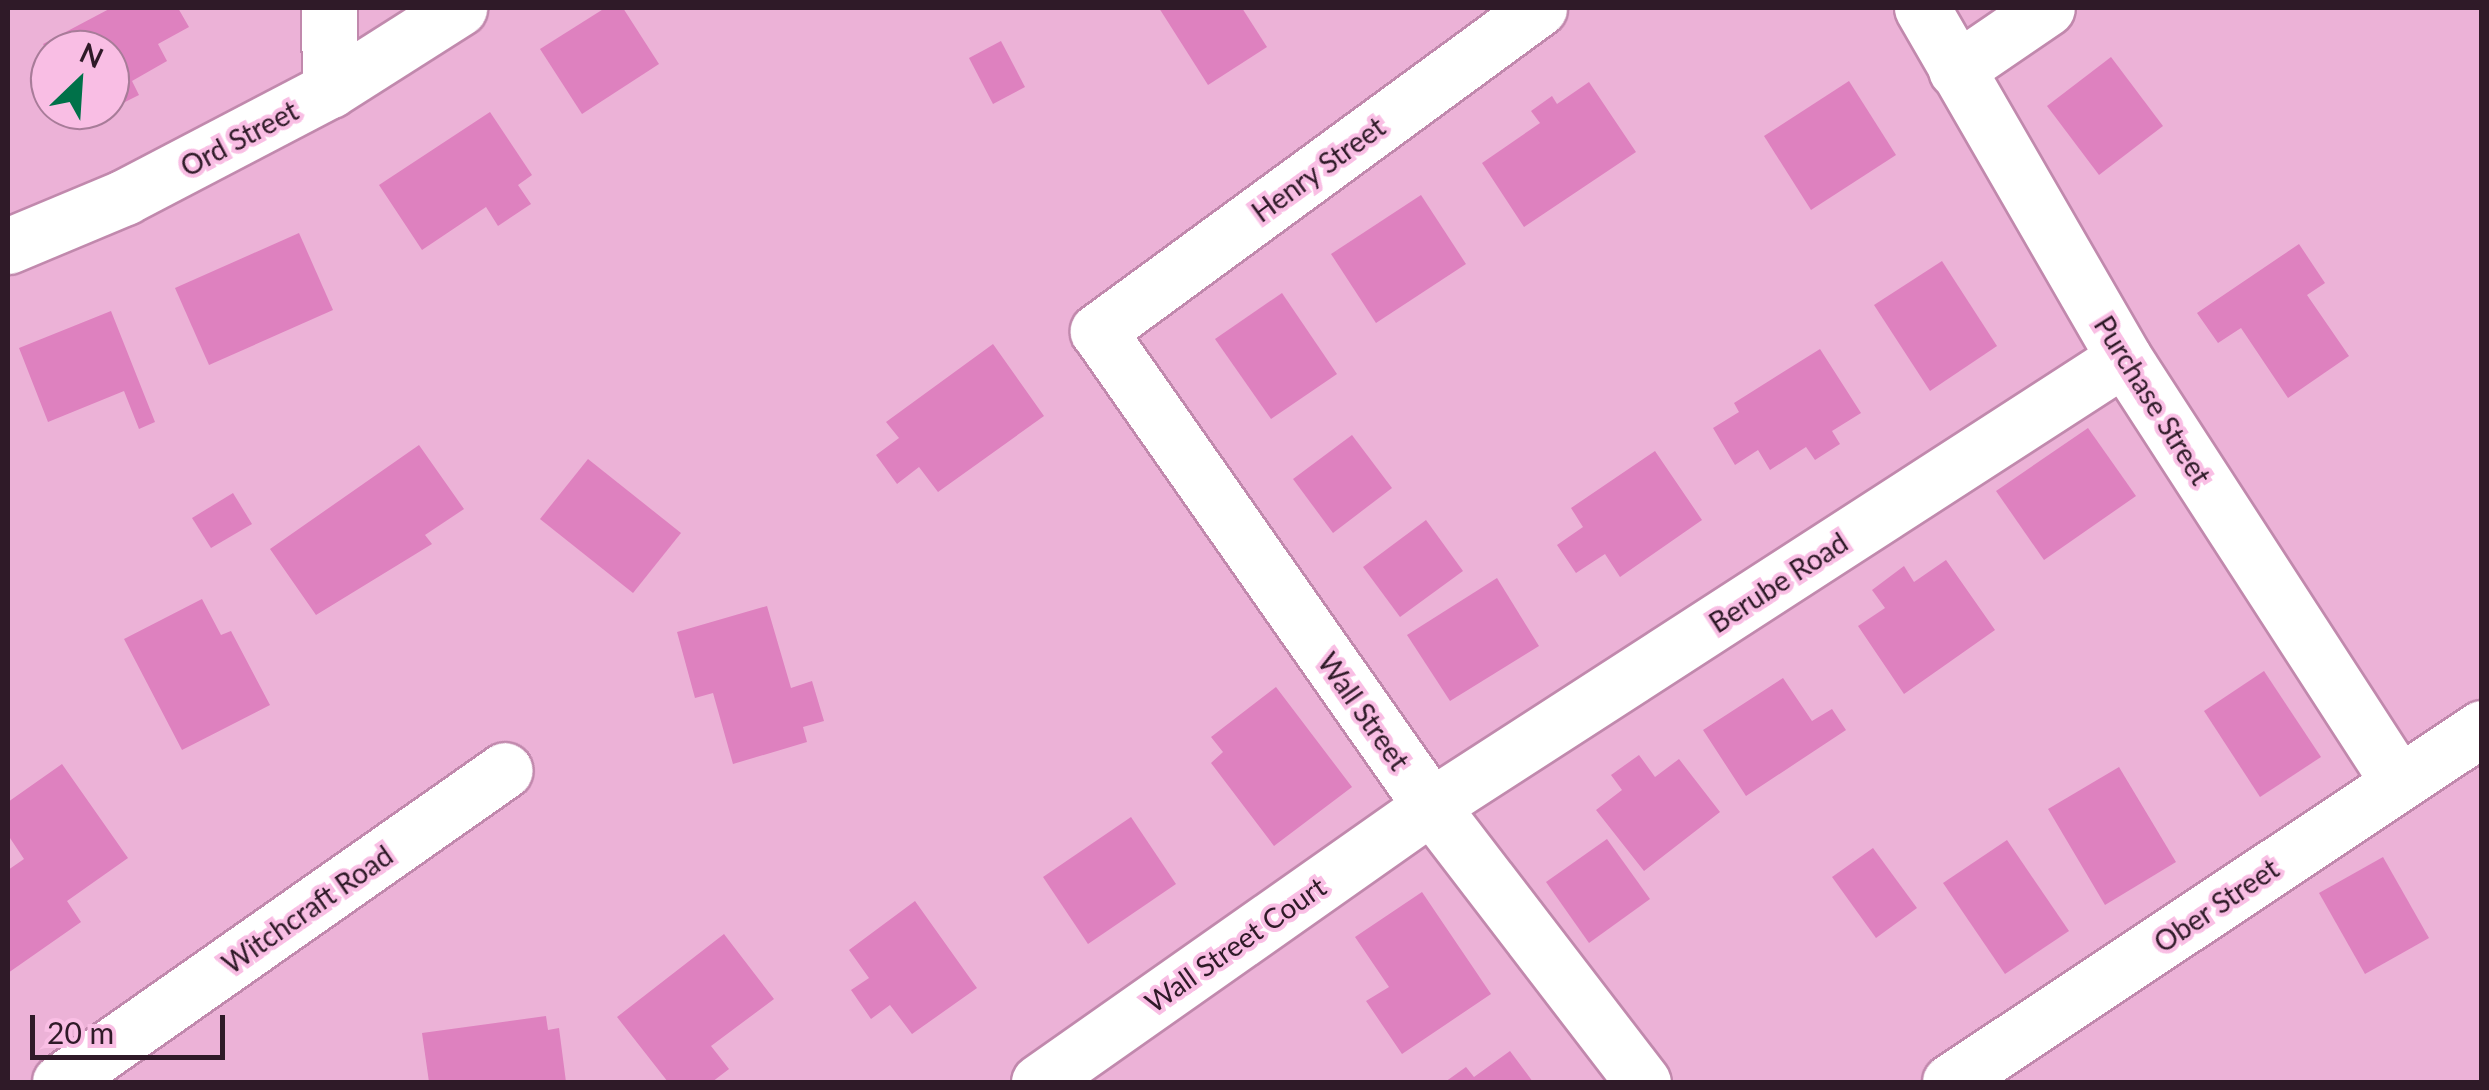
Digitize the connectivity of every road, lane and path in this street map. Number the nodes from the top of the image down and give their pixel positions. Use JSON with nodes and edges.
{"nodes":[{"id":1,"x":329,"y":8,"type":"edge"},
{"id":2,"x":459,"y":8,"type":"edge"},
{"id":3,"x":1539,"y":8,"type":"edge"},
{"id":4,"x":1922,"y":8,"type":"edge"},
{"id":5,"x":2046,"y":8,"type":"edge"},
{"id":6,"x":1956,"y":70,"type":"junction"},
{"id":7,"x":330,"y":90,"type":"junction"},
{"id":8,"x":8,"y":246,"type":"edge"},
{"id":9,"x":1098,"y":330,"type":"joint"},
{"id":10,"x":2124,"y":358,"type":"junction"},
{"id":11,"x":2482,"y":728,"type":"edge"},
{"id":12,"x":505,"y":770,"type":"dead end"},
{"id":13,"x":2399,"y":783,"type":"junction"},
{"id":14,"x":1431,"y":806,"type":"junction"},
{"id":15,"x":60,"y":1082,"type":"edge"},
{"id":16,"x":1040,"y":1082,"type":"edge"},
{"id":17,"x":1643,"y":1082,"type":"edge"},
{"id":18,"x":1950,"y":1082,"type":"edge"}],
"edges":[{"from":1,"to":7,"type":"street"},
{"from":2,"to":7,"type":"street","name":"Ord Street"},
{"from":3,"to":9,"type":"street","name":"Henry Street"},
{"from":4,"to":6,"type":"street","name":"Purchase Street"},
{"from":5,"to":6,"type":"street"},
{"from":6,"to":10,"type":"street","name":"Purchase Street"},
{"from":7,"to":8,"type":"street","name":"Ord Street"},
{"from":9,"to":14,"type":"street","name":"Wall Street"},
{"from":10,"to":13,"type":"street","name":"Purchase Street"},
{"from":10,"to":14,"type":"street","name":"Berube Road"},
{"from":11,"to":13,"type":"street","name":"Ober Street"},
{"from":12,"to":15,"type":"street","name":"Witchcraft Road"},
{"from":13,"to":18,"type":"street","name":"Ober Street"},
{"from":14,"to":16,"type":"street","name":"Wall Street Court"},
{"from":14,"to":17,"type":"street","name":"Wall Street"}]}
